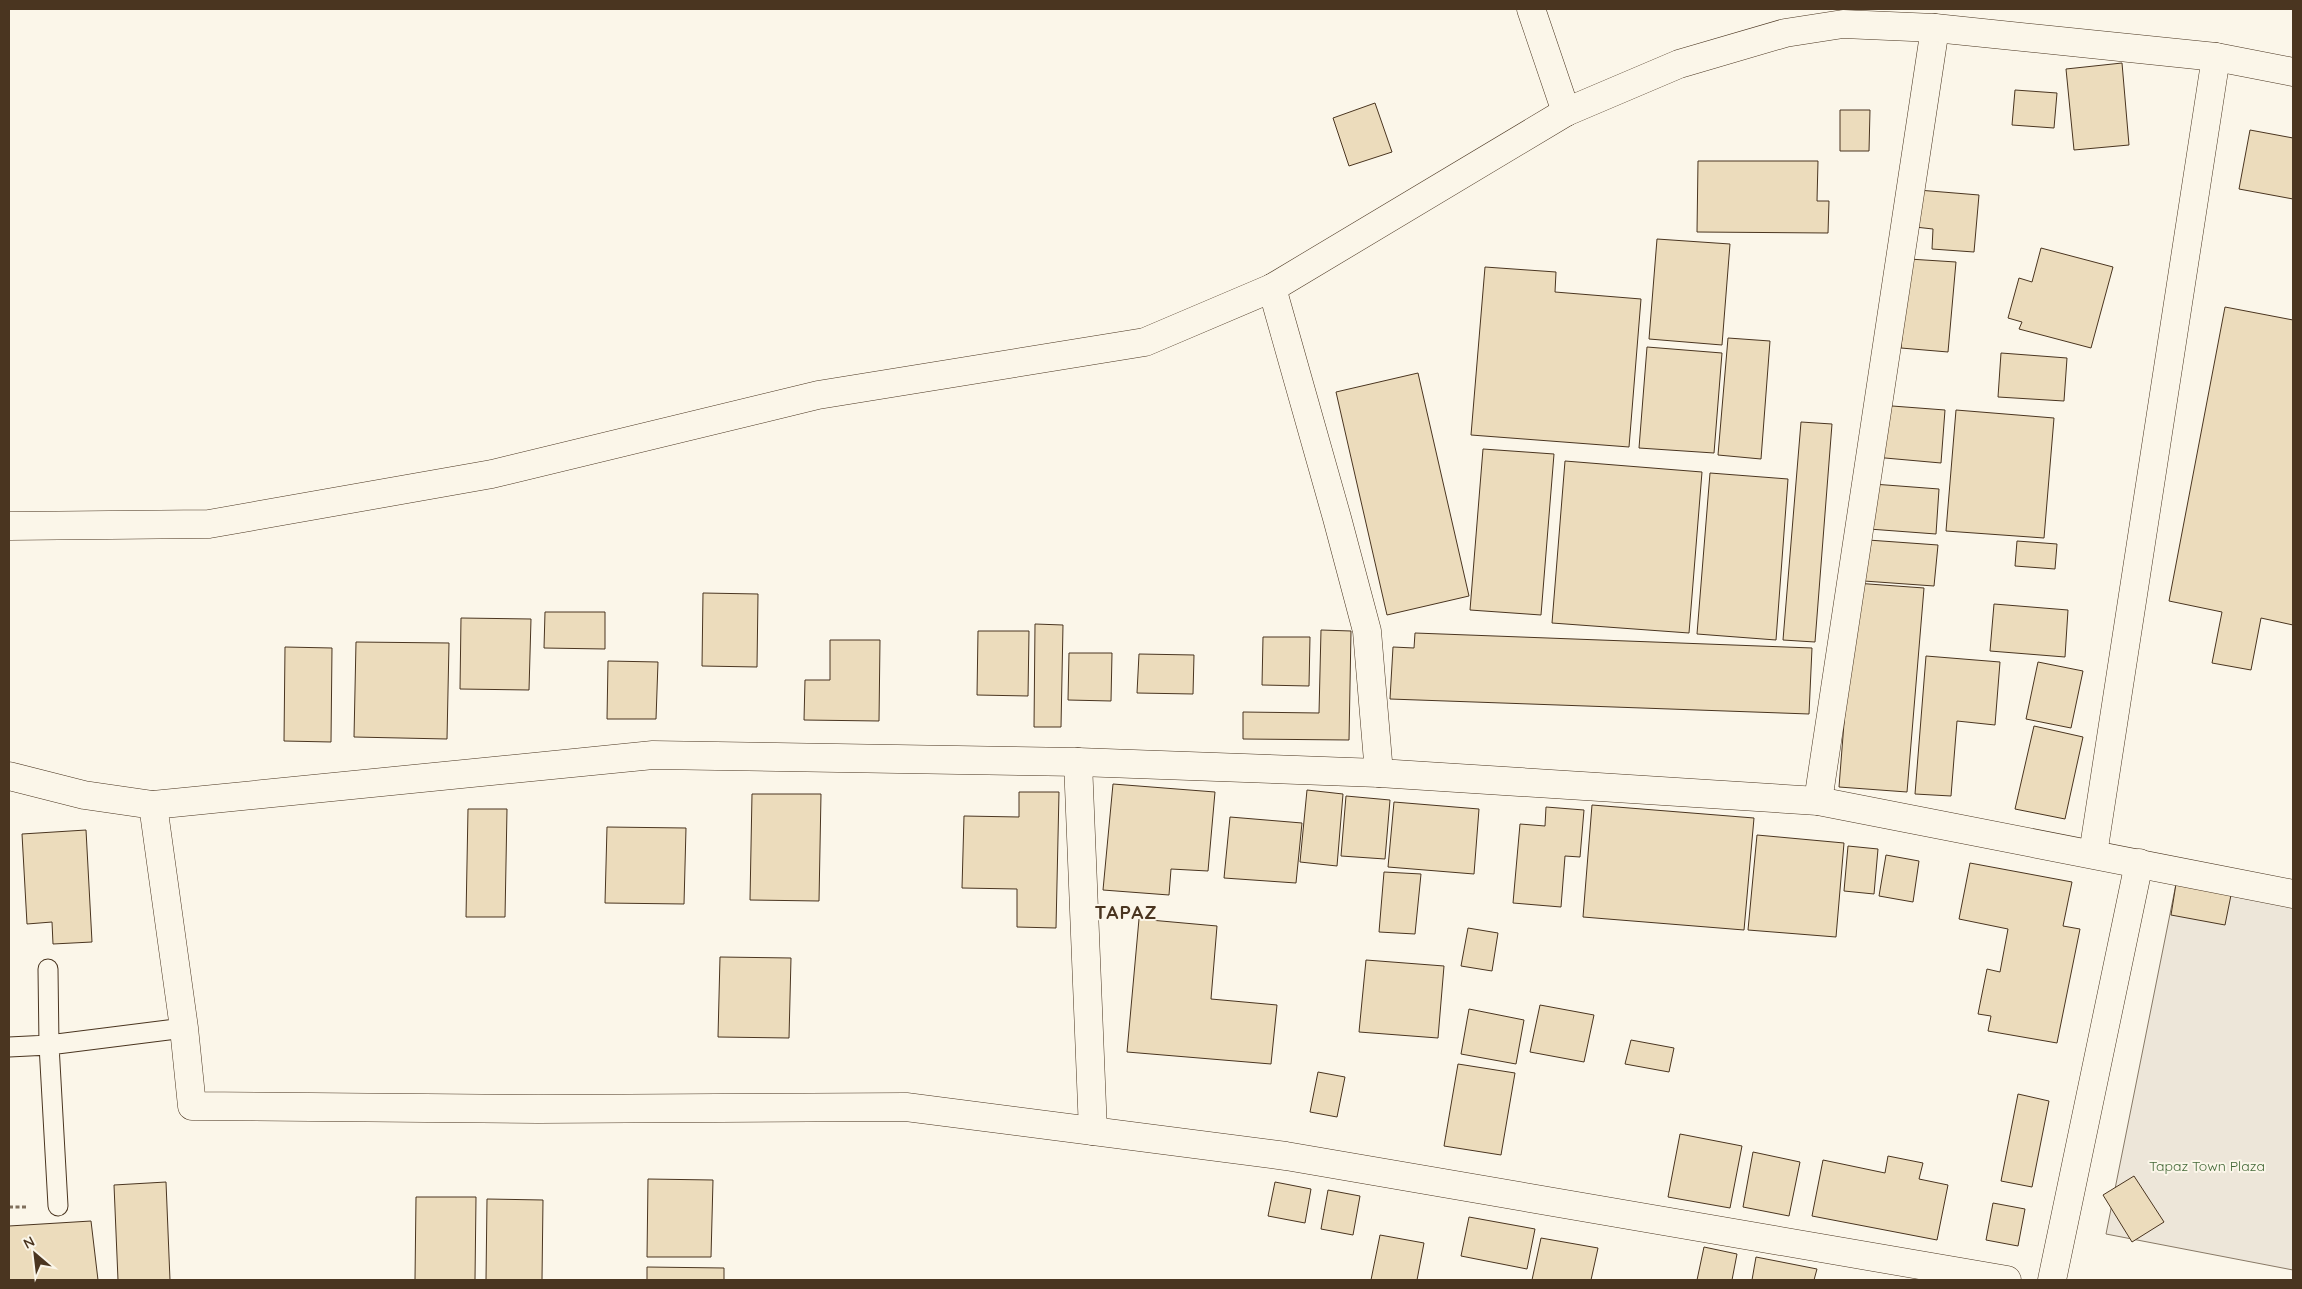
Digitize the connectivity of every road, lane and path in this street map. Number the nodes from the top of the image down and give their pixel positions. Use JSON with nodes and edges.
{"nodes":[{"id":1,"x":1532,"y":9,"type":"edge"},
{"id":2,"x":1935,"y":28,"type":"junction"},
{"id":3,"x":2216,"y":57,"type":"junction"},
{"id":4,"x":2293,"y":72,"type":"edge"},
{"id":5,"x":1566,"y":112,"type":"junction"},
{"id":6,"x":1272,"y":288,"type":"junction"},
{"id":7,"x":9,"y":526,"type":"edge"},
{"id":8,"x":1078,"y":762,"type":"junction"},
{"id":9,"x":1379,"y":773,"type":"junction"},
{"id":10,"x":9,"y":776,"type":"edge"},
{"id":11,"x":1818,"y":801,"type":"junction"},
{"id":12,"x":152,"y":805,"type":"junction"},
{"id":13,"x":2093,"y":854,"type":"junction"},
{"id":14,"x":2138,"y":863,"type":"junction"},
{"id":15,"x":2293,"y":894,"type":"edge"},
{"id":16,"x":48,"y":969,"type":"dead end"},
{"id":17,"x":184,"y":1028,"type":"junction"},
{"id":18,"x":49,"y":1045,"type":"junction"},
{"id":19,"x":9,"y":1047,"type":"edge"},
{"id":20,"x":1093,"y":1131,"type":"junction"},
{"id":21,"x":58,"y":1206,"type":"dead end"},
{"id":22,"x":2007,"y":1280,"type":"edge"},
{"id":23,"x":2052,"y":1280,"type":"edge"}],
"edges":[{"from":1,"to":5,"type":"street"},
{"from":2,"to":3,"type":"street"},
{"from":2,"to":5,"type":"street"},
{"from":2,"to":11,"type":"street"},
{"from":3,"to":4,"type":"street"},
{"from":3,"to":13,"type":"street"},
{"from":5,"to":6,"type":"street"},
{"from":6,"to":7,"type":"street"},
{"from":6,"to":9,"type":"street"},
{"from":8,"to":9,"type":"street"},
{"from":8,"to":12,"type":"street"},
{"from":8,"to":20,"type":"street"},
{"from":9,"to":11,"type":"street"},
{"from":10,"to":12,"type":"street"},
{"from":11,"to":13,"type":"street"},
{"from":12,"to":17,"type":"street"},
{"from":13,"to":14,"type":"street"},
{"from":14,"to":15,"type":"street"},
{"from":14,"to":23,"type":"street"},
{"from":16,"to":18,"type":"lane"},
{"from":17,"to":18,"type":"lane"},
{"from":17,"to":20,"type":"street"},
{"from":18,"to":19,"type":"lane"},
{"from":18,"to":21,"type":"lane"},
{"from":20,"to":22,"type":"street"}]}
